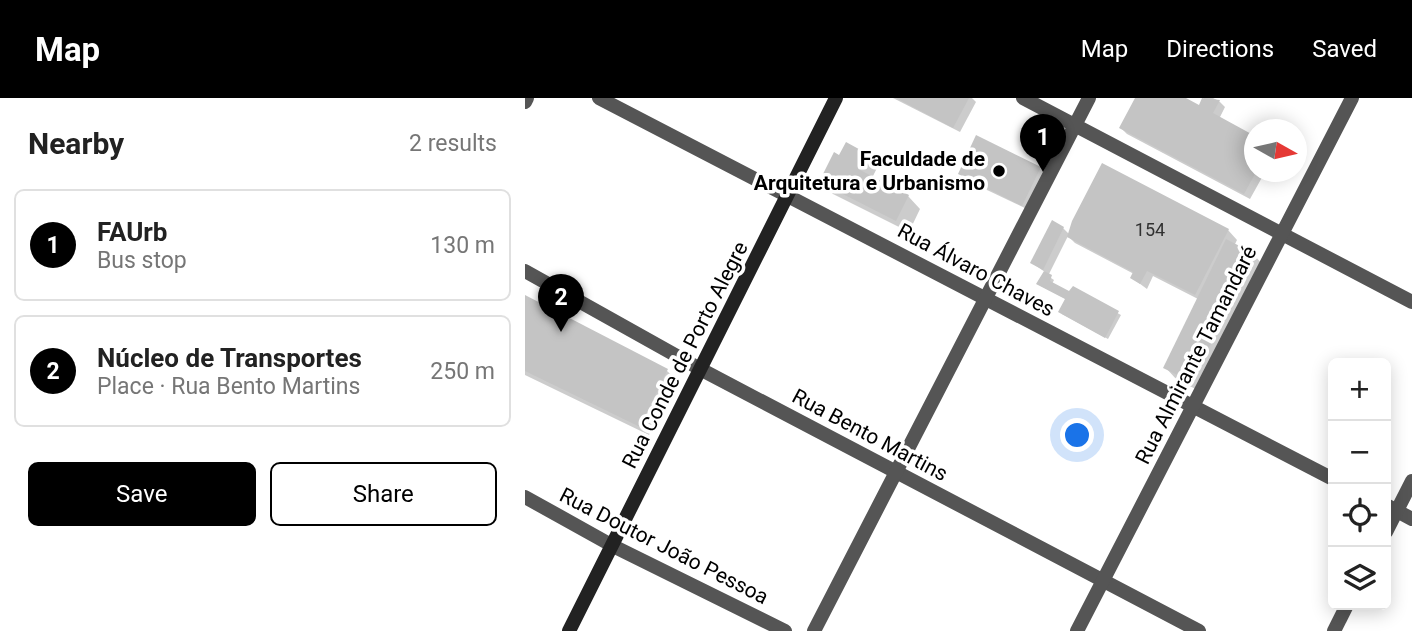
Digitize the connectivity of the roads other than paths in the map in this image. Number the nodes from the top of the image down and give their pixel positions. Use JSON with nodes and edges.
{"nodes":[{"id":1,"x":600,"y":98,"type":"edge"},
{"id":2,"x":836,"y":98,"type":"edge"},
{"id":3,"x":1023,"y":98,"type":"edge"},
{"id":4,"x":1089,"y":98,"type":"edge"},
{"id":5,"x":1352,"y":98,"type":"edge"},
{"id":6,"x":1075,"y":124,"type":"junction"},
{"id":7,"x":788,"y":194,"type":"junction"},
{"id":8,"x":1282,"y":234,"type":"junction"},
{"id":9,"x":525,"y":271,"type":"edge"},
{"id":10,"x":985,"y":299,"type":"junction"},
{"id":11,"x":1412,"y":302,"type":"edge"},
{"id":12,"x":702,"y":370,"type":"junction"},
{"id":13,"x":1192,"y":407,"type":"junction"},
{"id":14,"x":895,"y":471,"type":"junction"},
{"id":15,"x":1328,"y":476,"type":"edge"},
{"id":16,"x":1412,"y":481,"type":"edge"},
{"id":17,"x":525,"y":497,"type":"edge"},
{"id":18,"x":1391,"y":508,"type":"edge"},
{"id":19,"x":1412,"y":519,"type":"edge"},
{"id":20,"x":613,"y":546,"type":"junction"},
{"id":21,"x":1103,"y":581,"type":"junction"},
{"id":22,"x":1344,"y":610,"type":"edge"},
{"id":23,"x":569,"y":631,"type":"edge"},
{"id":24,"x":785,"y":631,"type":"edge"},
{"id":25,"x":814,"y":631,"type":"edge"},
{"id":26,"x":1077,"y":631,"type":"edge"},
{"id":27,"x":1199,"y":631,"type":"edge"},
{"id":28,"x":1333,"y":631,"type":"edge"}],
"edges":[{"from":1,"to":7,"type":"street","name":"Rua Álvaro Chaves"},
{"from":2,"to":7,"type":"main road","name":"Rua Conde de Porto Alegre"},
{"from":3,"to":6,"type":"street"},
{"from":4,"to":6,"type":"street"},
{"from":5,"to":8,"type":"street","name":"Rua Almirante Tamandaré"},
{"from":6,"to":8,"type":"street"},
{"from":6,"to":10,"type":"street"},
{"from":7,"to":10,"type":"street","name":"Rua Álvaro Chaves"},
{"from":7,"to":12,"type":"main road","name":"Rua Conde de Porto Alegre"},
{"from":8,"to":11,"type":"street"},
{"from":8,"to":13,"type":"street","name":"Rua Almirante Tamandaré"},
{"from":9,"to":12,"type":"street","name":"Rua Bento Martins"},
{"from":10,"to":13,"type":"street","name":"Rua Álvaro Chaves"},
{"from":10,"to":14,"type":"street"},
{"from":12,"to":14,"type":"street","name":"Rua Bento Martins"},
{"from":12,"to":20,"type":"main road","name":"Rua Conde de Porto Alegre"},
{"from":13,"to":15,"type":"street","name":"Rua Álvaro Chaves"},
{"from":13,"to":21,"type":"street","name":"Rua Almirante Tamandaré"},
{"from":14,"to":21,"type":"street","name":"Rua Bento Martins"},
{"from":14,"to":25,"type":"street"},
{"from":16,"to":18,"type":"street"},
{"from":17,"to":20,"type":"street","name":"Rua Doutor João Pessoa"},
{"from":18,"to":19,"type":"street"},
{"from":20,"to":23,"type":"main road","name":"Rua Conde de Porto Alegre"},
{"from":20,"to":24,"type":"street","name":"Rua Doutor João Pessoa"},
{"from":21,"to":26,"type":"street","name":"Rua Almirante Tamandaré"},
{"from":21,"to":27,"type":"street","name":"Rua Bento Martins"},
{"from":22,"to":28,"type":"street"}]}
